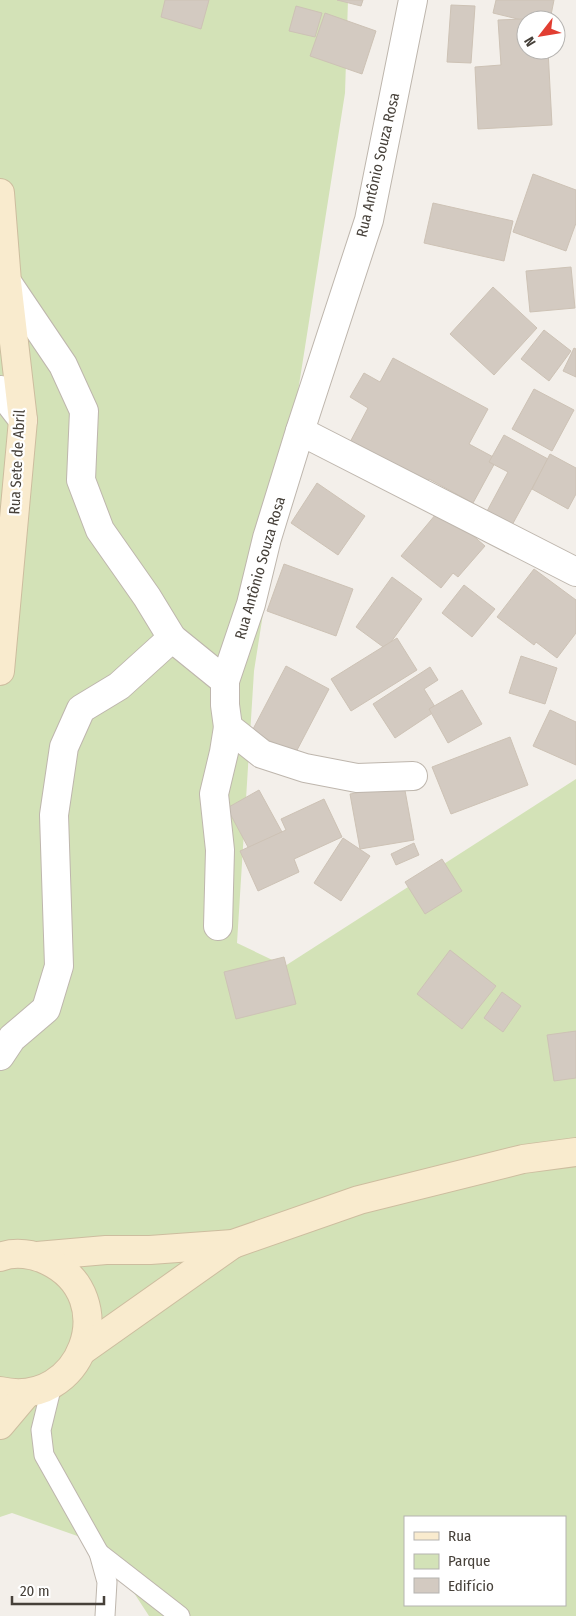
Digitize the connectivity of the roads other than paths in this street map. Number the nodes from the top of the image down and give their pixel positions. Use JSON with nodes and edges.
{"nodes":[{"id":1,"x":413,"y":0,"type":"edge"},
{"id":2,"x":0,"y":193,"type":"edge"},
{"id":3,"x":3,"y":286,"type":"edge"},
{"id":4,"x":0,"y":390,"type":"edge"},
{"id":5,"x":23,"y":420,"type":"junction"},
{"id":6,"x":300,"y":431,"type":"junction"},
{"id":7,"x":576,"y":572,"type":"edge"},
{"id":8,"x":172,"y":638,"type":"junction"},
{"id":9,"x":0,"y":671,"type":"edge"},
{"id":10,"x":225,"y":681,"type":"junction"},
{"id":11,"x":228,"y":727,"type":"junction"},
{"id":12,"x":413,"y":776,"type":"dead end"},
{"id":13,"x":218,"y":926,"type":"dead end"},
{"id":14,"x":0,"y":1056,"type":"edge"},
{"id":15,"x":576,"y":1152,"type":"edge"},
{"id":16,"x":233,"y":1244,"type":"junction"},
{"id":17,"x":3,"y":1249,"type":"edge"},
{"id":18,"x":37,"y":1256,"type":"junction"},
{"id":19,"x":83,"y":1350,"type":"junction"},
{"id":20,"x":39,"y":1389,"type":"junction"},
{"id":21,"x":0,"y":1391,"type":"edge"},
{"id":22,"x":0,"y":1425,"type":"edge"},
{"id":23,"x":99,"y":1553,"type":"junction"},
{"id":24,"x":105,"y":1616,"type":"edge"},
{"id":25,"x":180,"y":1616,"type":"edge"}],
"edges":[{"from":1,"to":6,"type":"street","name":"Rua Antônio Souza Rosa"},
{"from":2,"to":3,"type":"main road","name":"Rua Sete de Abril"},
{"from":3,"to":5,"type":"main road","name":"Rua Sete de Abril"},
{"from":3,"to":8,"type":"street"},
{"from":4,"to":5,"type":"street"},
{"from":5,"to":9,"type":"main road","name":"Rua Sete de Abril"},
{"from":6,"to":7,"type":"street"},
{"from":6,"to":10,"type":"street","name":"Rua Antônio Souza Rosa"},
{"from":8,"to":10,"type":"street"},
{"from":8,"to":14,"type":"street"},
{"from":10,"to":11,"type":"street","name":"Rua Antônio Souza Rosa"},
{"from":11,"to":12,"type":"street"},
{"from":11,"to":13,"type":"street","name":"Rua Antônio Souza Rosa"},
{"from":15,"to":16,"type":"main road"},
{"from":16,"to":18,"type":"main road"},
{"from":16,"to":19,"type":"main road"},
{"from":17,"to":18,"type":"main road"},
{"from":18,"to":19,"type":"main road"},
{"from":19,"to":20,"type":"main road"},
{"from":20,"to":21,"type":"main road"},
{"from":20,"to":22,"type":"main road"},
{"from":20,"to":23,"type":"lane"},
{"from":23,"to":24,"type":"lane"},
{"from":23,"to":25,"type":"lane"}]}
